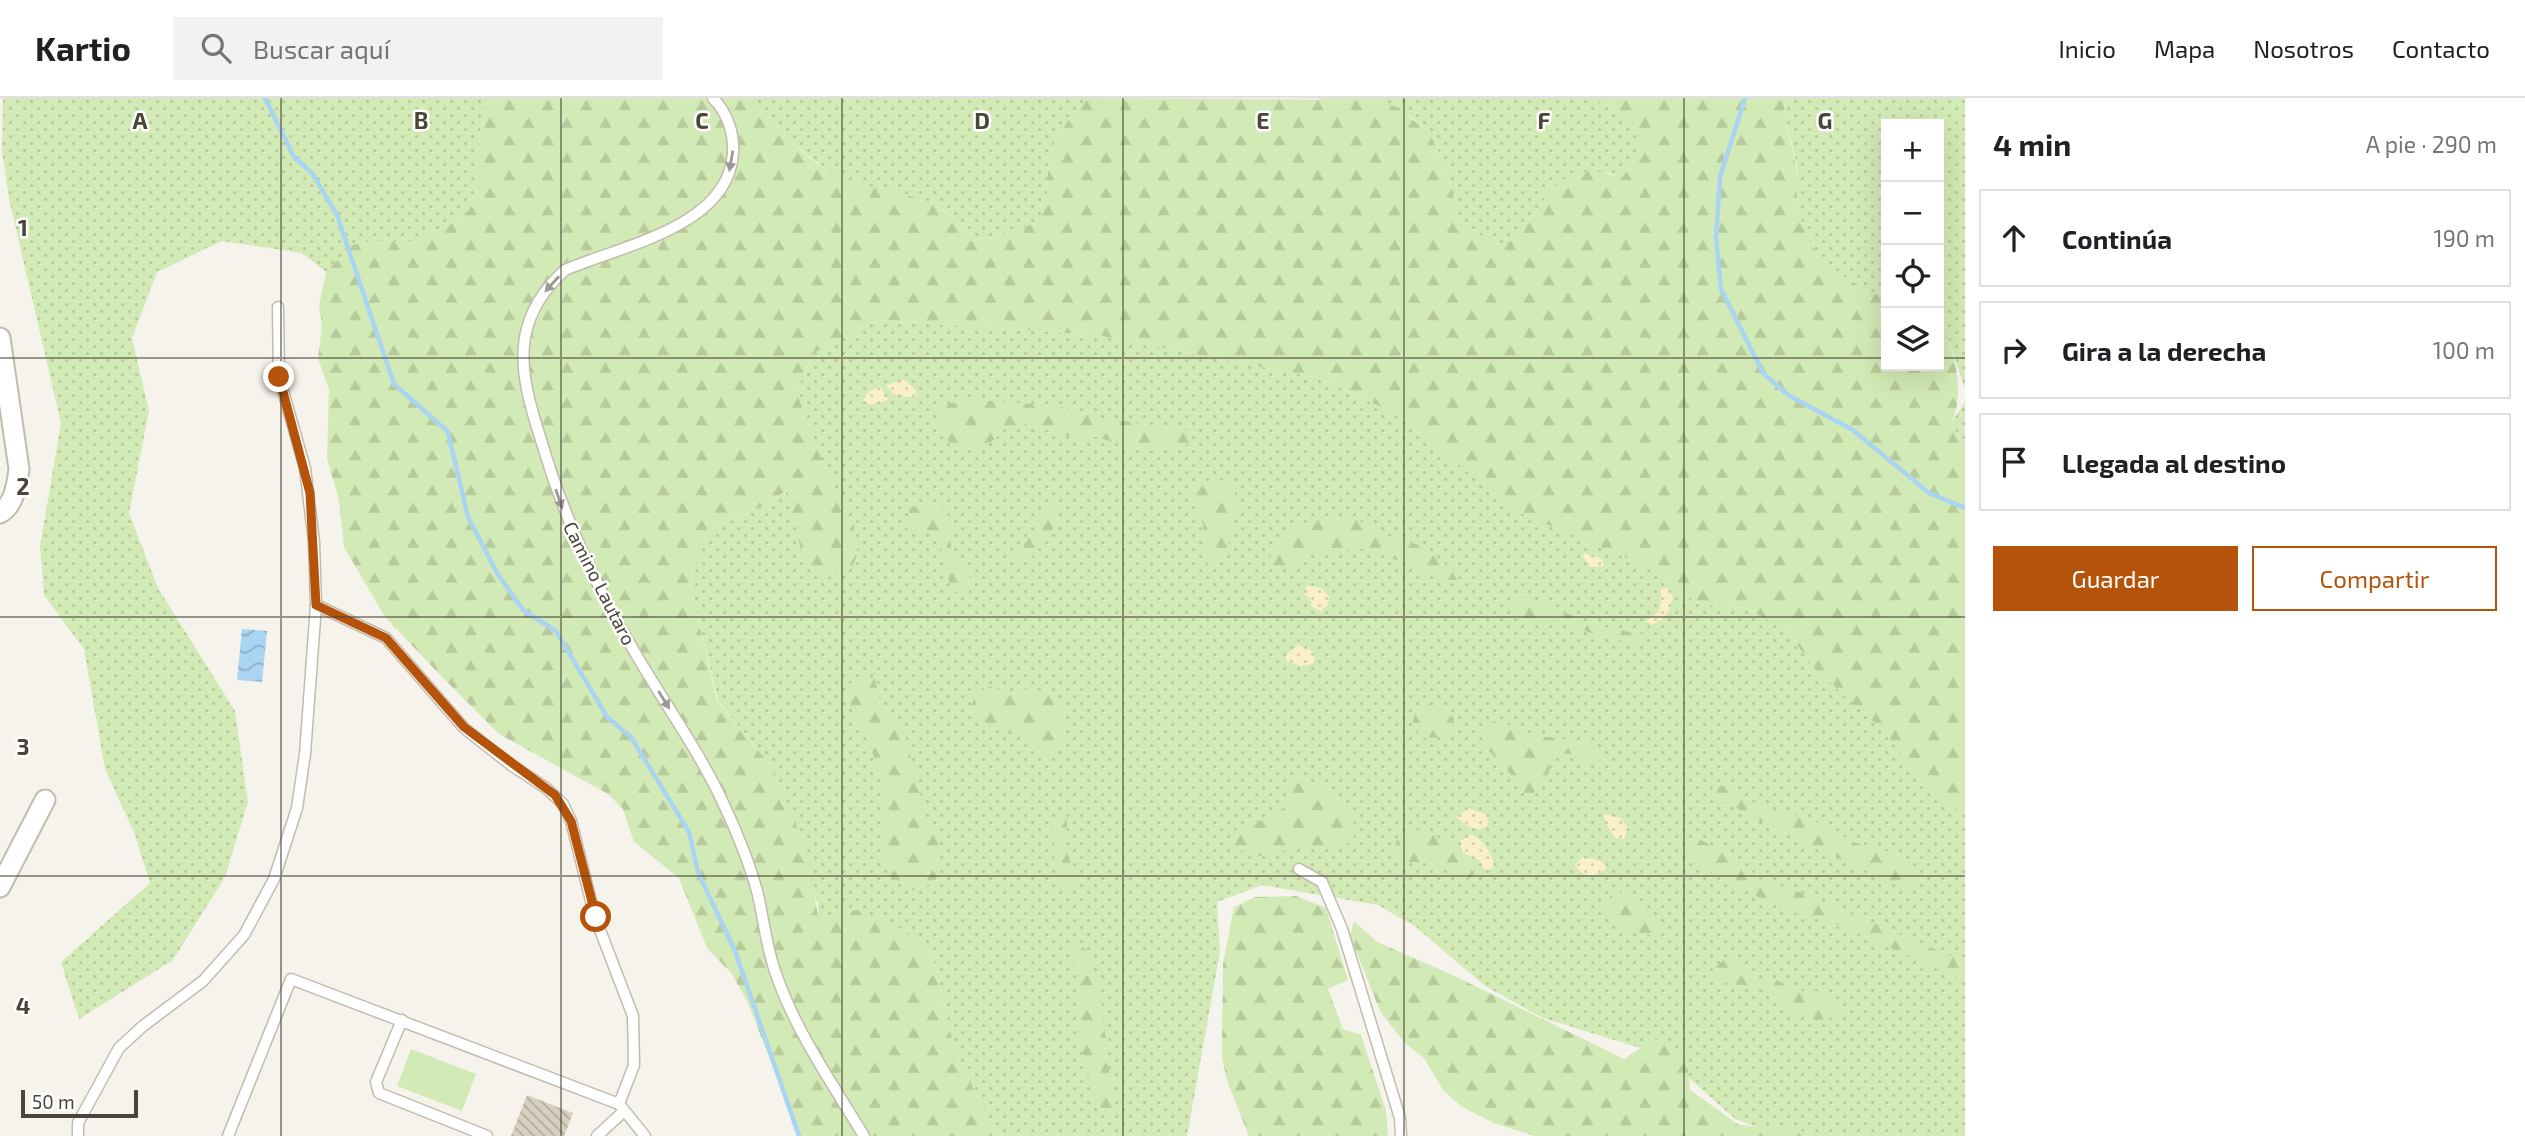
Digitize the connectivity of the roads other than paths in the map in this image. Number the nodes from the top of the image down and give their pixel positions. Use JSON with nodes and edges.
{"nodes":[{"id":1,"x":713,"y":98,"type":"edge"},
{"id":2,"x":278,"y":307,"type":"dead end"},
{"id":3,"x":1,"y":345,"type":"edge"},
{"id":4,"x":0,"y":513,"type":"edge"},
{"id":5,"x":316,"y":605,"type":"junction"},
{"id":6,"x":45,"y":800,"type":"dead end"},
{"id":7,"x":1299,"y":869,"type":"dead end"},
{"id":8,"x":0,"y":887,"type":"edge"},
{"id":9,"x":402,"y":1020,"type":"junction"},
{"id":10,"x":621,"y":1108,"type":"junction"},
{"id":11,"x":78,"y":1136,"type":"edge"},
{"id":12,"x":228,"y":1136,"type":"edge"},
{"id":13,"x":486,"y":1136,"type":"edge"},
{"id":14,"x":597,"y":1136,"type":"edge"},
{"id":15,"x":645,"y":1136,"type":"edge"},
{"id":16,"x":863,"y":1136,"type":"edge"},
{"id":17,"x":1401,"y":1136,"type":"edge"}],
"edges":[{"from":1,"to":16,"type":"lane","name":"Camino Lautaro","one_way":true},
{"from":2,"to":5,"type":"lane"},
{"from":3,"to":4,"type":"street"},
{"from":5,"to":10,"type":"lane"},
{"from":5,"to":11,"type":"lane"},
{"from":6,"to":8,"type":"street"},
{"from":7,"to":17,"type":"lane"},
{"from":9,"to":10,"type":"lane"},
{"from":9,"to":12,"type":"lane"},
{"from":9,"to":13,"type":"lane"},
{"from":10,"to":14,"type":"lane"},
{"from":10,"to":15,"type":"lane"}]}
